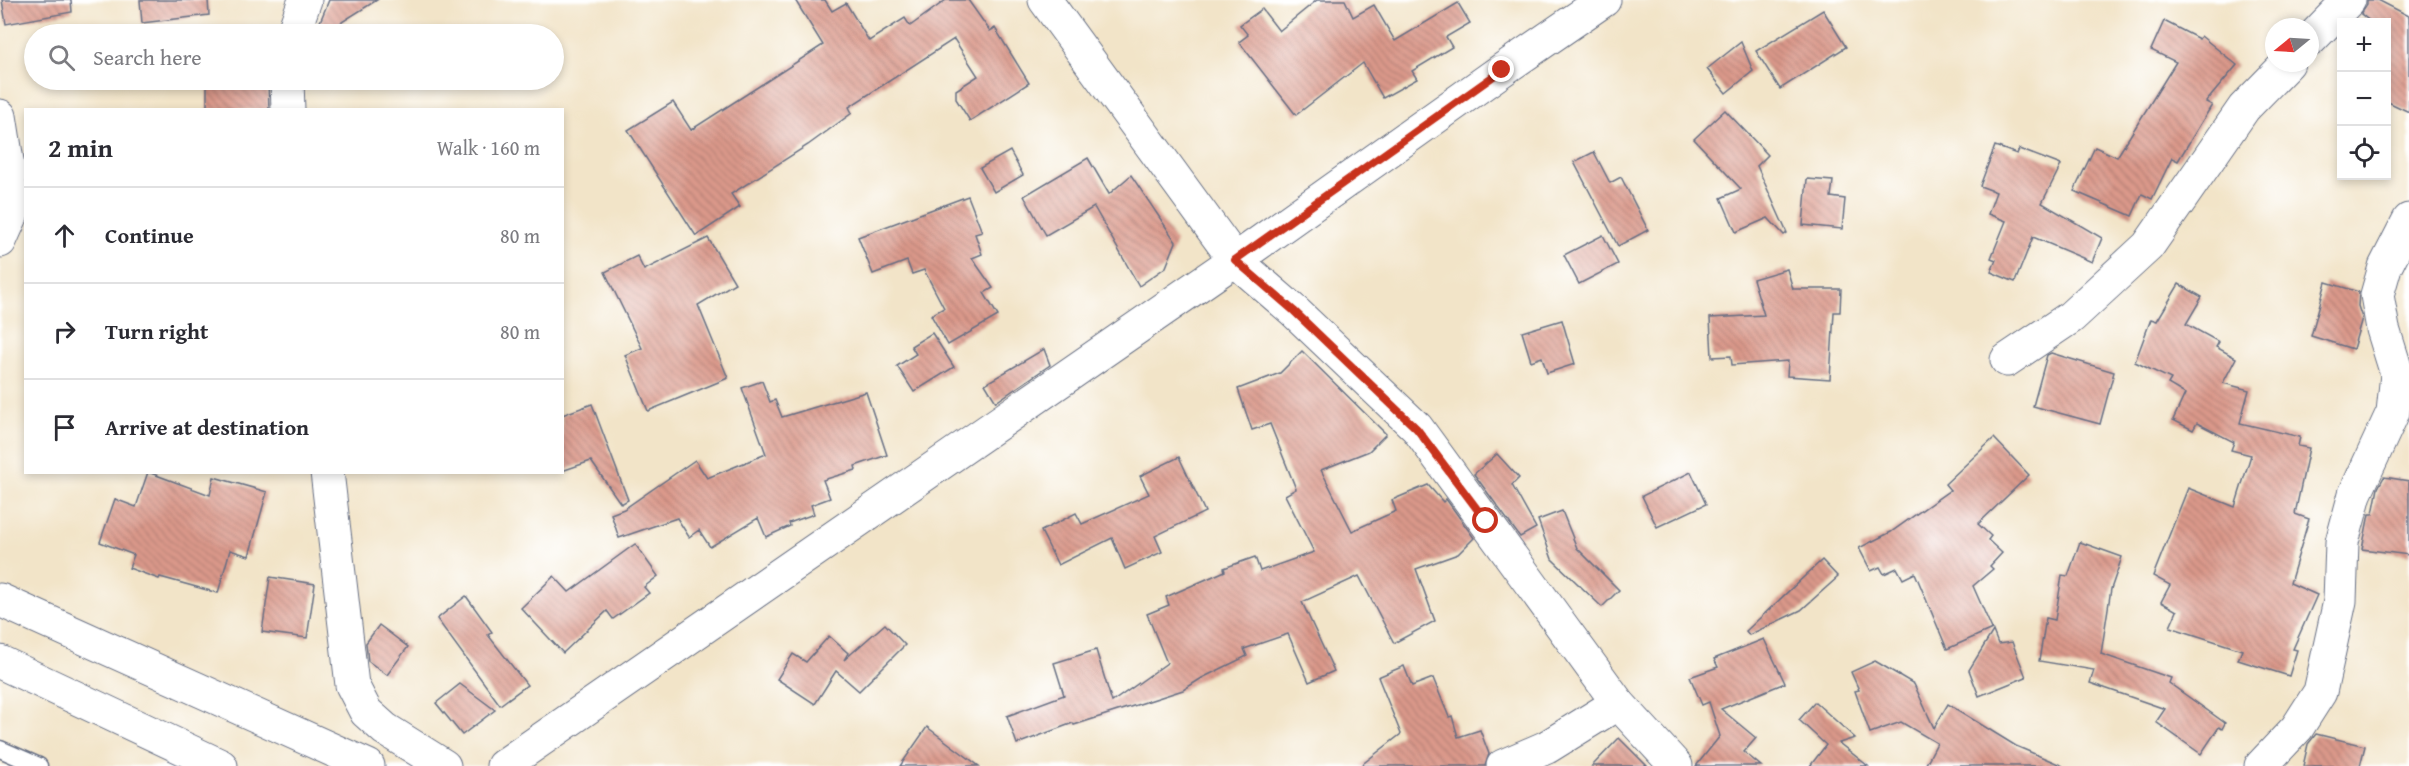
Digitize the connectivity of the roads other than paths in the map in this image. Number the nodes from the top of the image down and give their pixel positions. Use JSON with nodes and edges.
{"nodes":[{"id":1,"x":304,"y":0,"type":"edge"},
{"id":2,"x":1046,"y":0,"type":"edge"},
{"id":3,"x":1604,"y":0,"type":"edge"},
{"id":4,"x":2349,"y":0,"type":"edge"},
{"id":5,"x":296,"y":24,"type":"edge"},
{"id":6,"x":2319,"y":31,"type":"edge"},
{"id":7,"x":2279,"y":72,"type":"edge"},
{"id":8,"x":287,"y":90,"type":"edge"},
{"id":9,"x":288,"y":108,"type":"edge"},
{"id":10,"x":0,"y":116,"type":"edge"},
{"id":11,"x":2409,"y":220,"type":"edge"},
{"id":12,"x":0,"y":241,"type":"edge"},
{"id":13,"x":1235,"y":260,"type":"junction"},
{"id":14,"x":2007,"y":360,"type":"dead end"},
{"id":15,"x":327,"y":474,"type":"edge"},
{"id":16,"x":0,"y":600,"type":"edge"},
{"id":17,"x":0,"y":662,"type":"edge"},
{"id":18,"x":1618,"y":702,"type":"junction"},
{"id":19,"x":0,"y":749,"type":"edge"},
{"id":20,"x":39,"y":766,"type":"edge"},
{"id":21,"x":221,"y":766,"type":"edge"},
{"id":22,"x":368,"y":766,"type":"edge"},
{"id":23,"x":444,"y":766,"type":"edge"},
{"id":24,"x":503,"y":766,"type":"edge"},
{"id":25,"x":1503,"y":766,"type":"edge"},
{"id":26,"x":1676,"y":766,"type":"edge"},
{"id":27,"x":2260,"y":766,"type":"edge"}],
"edges":[{"from":1,"to":5,"type":"street"},
{"from":2,"to":13,"type":"street"},
{"from":3,"to":13,"type":"street"},
{"from":4,"to":6,"type":"street"},
{"from":7,"to":14,"type":"street"},
{"from":8,"to":9,"type":"street"},
{"from":10,"to":12,"type":"street"},
{"from":11,"to":27,"type":"street"},
{"from":13,"to":18,"type":"street"},
{"from":13,"to":24,"type":"street"},
{"from":15,"to":23,"type":"street"},
{"from":16,"to":22,"type":"street"},
{"from":17,"to":21,"type":"street"},
{"from":18,"to":25,"type":"street"},
{"from":18,"to":26,"type":"street"},
{"from":19,"to":20,"type":"lane"}]}
